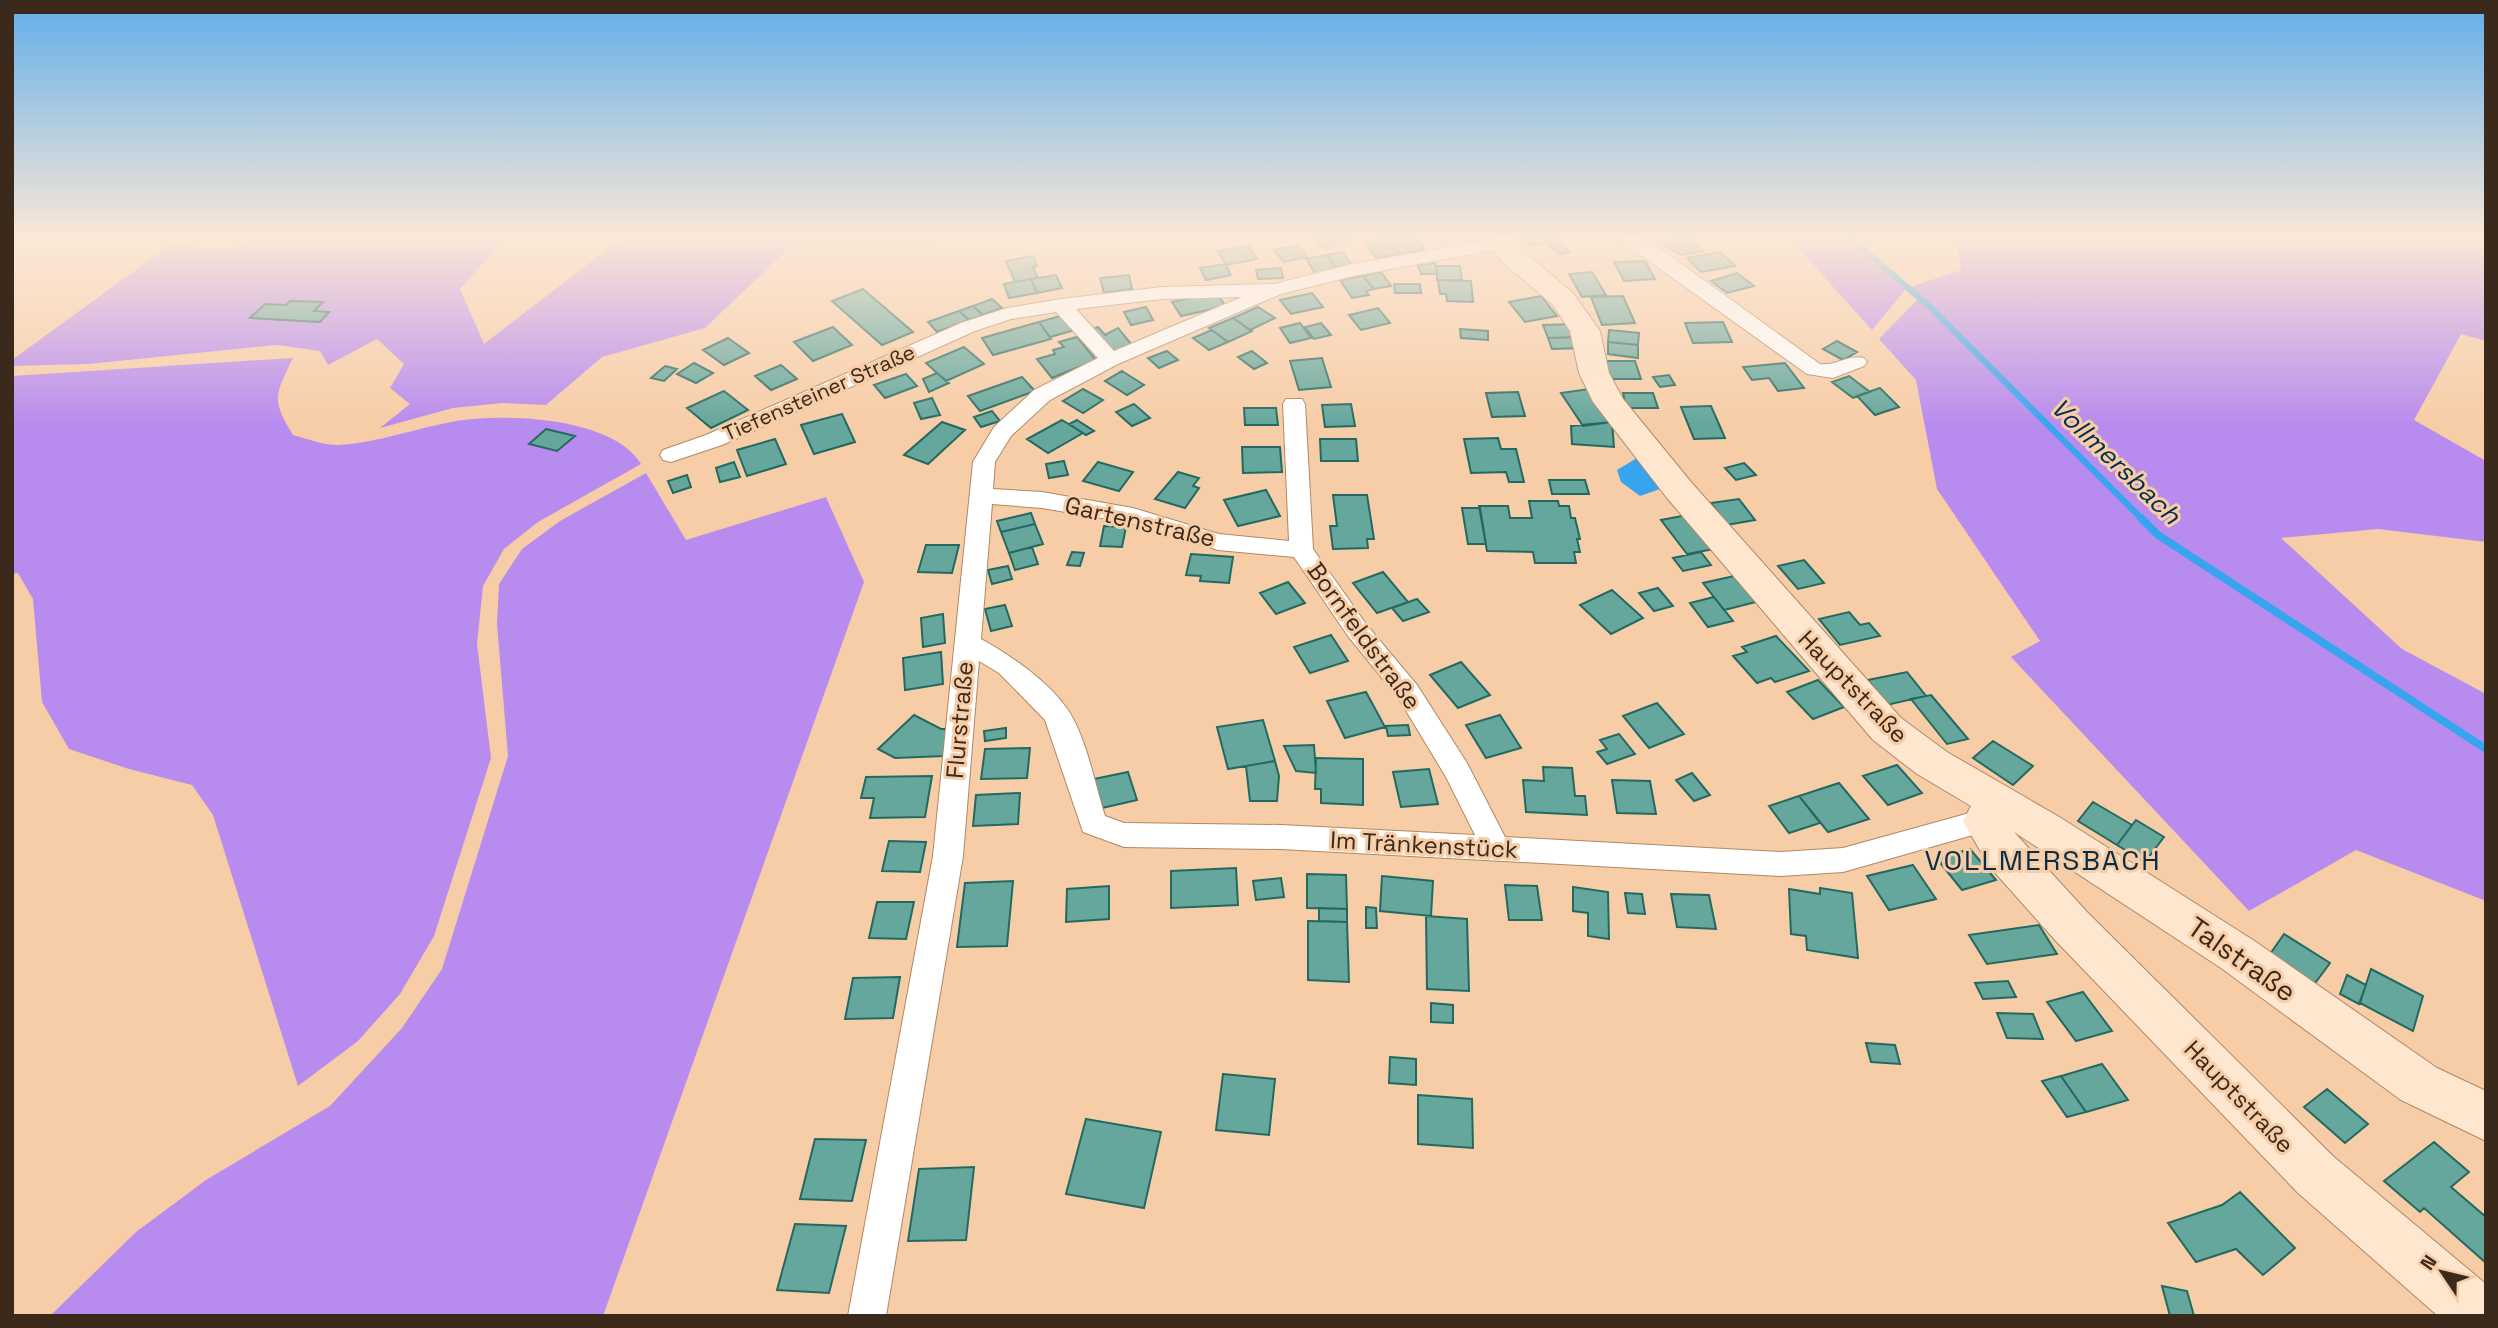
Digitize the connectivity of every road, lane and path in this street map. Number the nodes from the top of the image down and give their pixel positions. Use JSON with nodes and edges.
{"nodes":[{"id":1,"x":1103,"y":300,"type":"edge"},
{"id":2,"x":1251,"y":300,"type":"edge"},
{"id":3,"x":1564,"y":300,"type":"edge"},
{"id":4,"x":1718,"y":300,"type":"edge"},
{"id":5,"x":1061,"y":305,"type":"junction"},
{"id":6,"x":1111,"y":360,"type":"junction"},
{"id":7,"x":1857,"y":362,"type":"dead end"},
{"id":8,"x":1294,"y":404,"type":"dead end"},
{"id":9,"x":671,"y":455,"type":"dead end"},
{"id":10,"x":979,"y":495,"type":"junction"},
{"id":11,"x":1301,"y":550,"type":"junction"},
{"id":12,"x":966,"y":642,"type":"junction"},
{"id":13,"x":1991,"y":811,"type":"junction"},
{"id":14,"x":1497,"y":850,"type":"junction"},
{"id":15,"x":2486,"y":1117,"type":"edge"},
{"id":16,"x":867,"y":1316,"type":"edge"},
{"id":17,"x":2481,"y":1316,"type":"edge"}],
"edges":[{"from":1,"to":5,"type":"street","name":"Tiefensteiner Straße"},
{"from":2,"to":6,"type":"street","name":"Flurstraße"},
{"from":3,"to":13,"type":"main road","name":"Hauptstraße"},
{"from":4,"to":7,"type":"street"},
{"from":5,"to":6,"type":"street"},
{"from":5,"to":9,"type":"street","name":"Tiefensteiner Straße"},
{"from":6,"to":10,"type":"street","name":"Flurstraße"},
{"from":8,"to":11,"type":"street","name":"Bornfeldstraße"},
{"from":10,"to":11,"type":"street","name":"Gartenstraße"},
{"from":10,"to":12,"type":"street","name":"Flurstraße"},
{"from":11,"to":14,"type":"street","name":"Bornfeldstraße"},
{"from":12,"to":14,"type":"street","name":"Im Tränkenstück"},
{"from":12,"to":16,"type":"street","name":"Flurstraße"},
{"from":13,"to":14,"type":"street","name":"Im Tränkenstück"},
{"from":13,"to":15,"type":"main road","name":"Talstraße"},
{"from":13,"to":17,"type":"main road","name":"Hauptstraße"}]}
